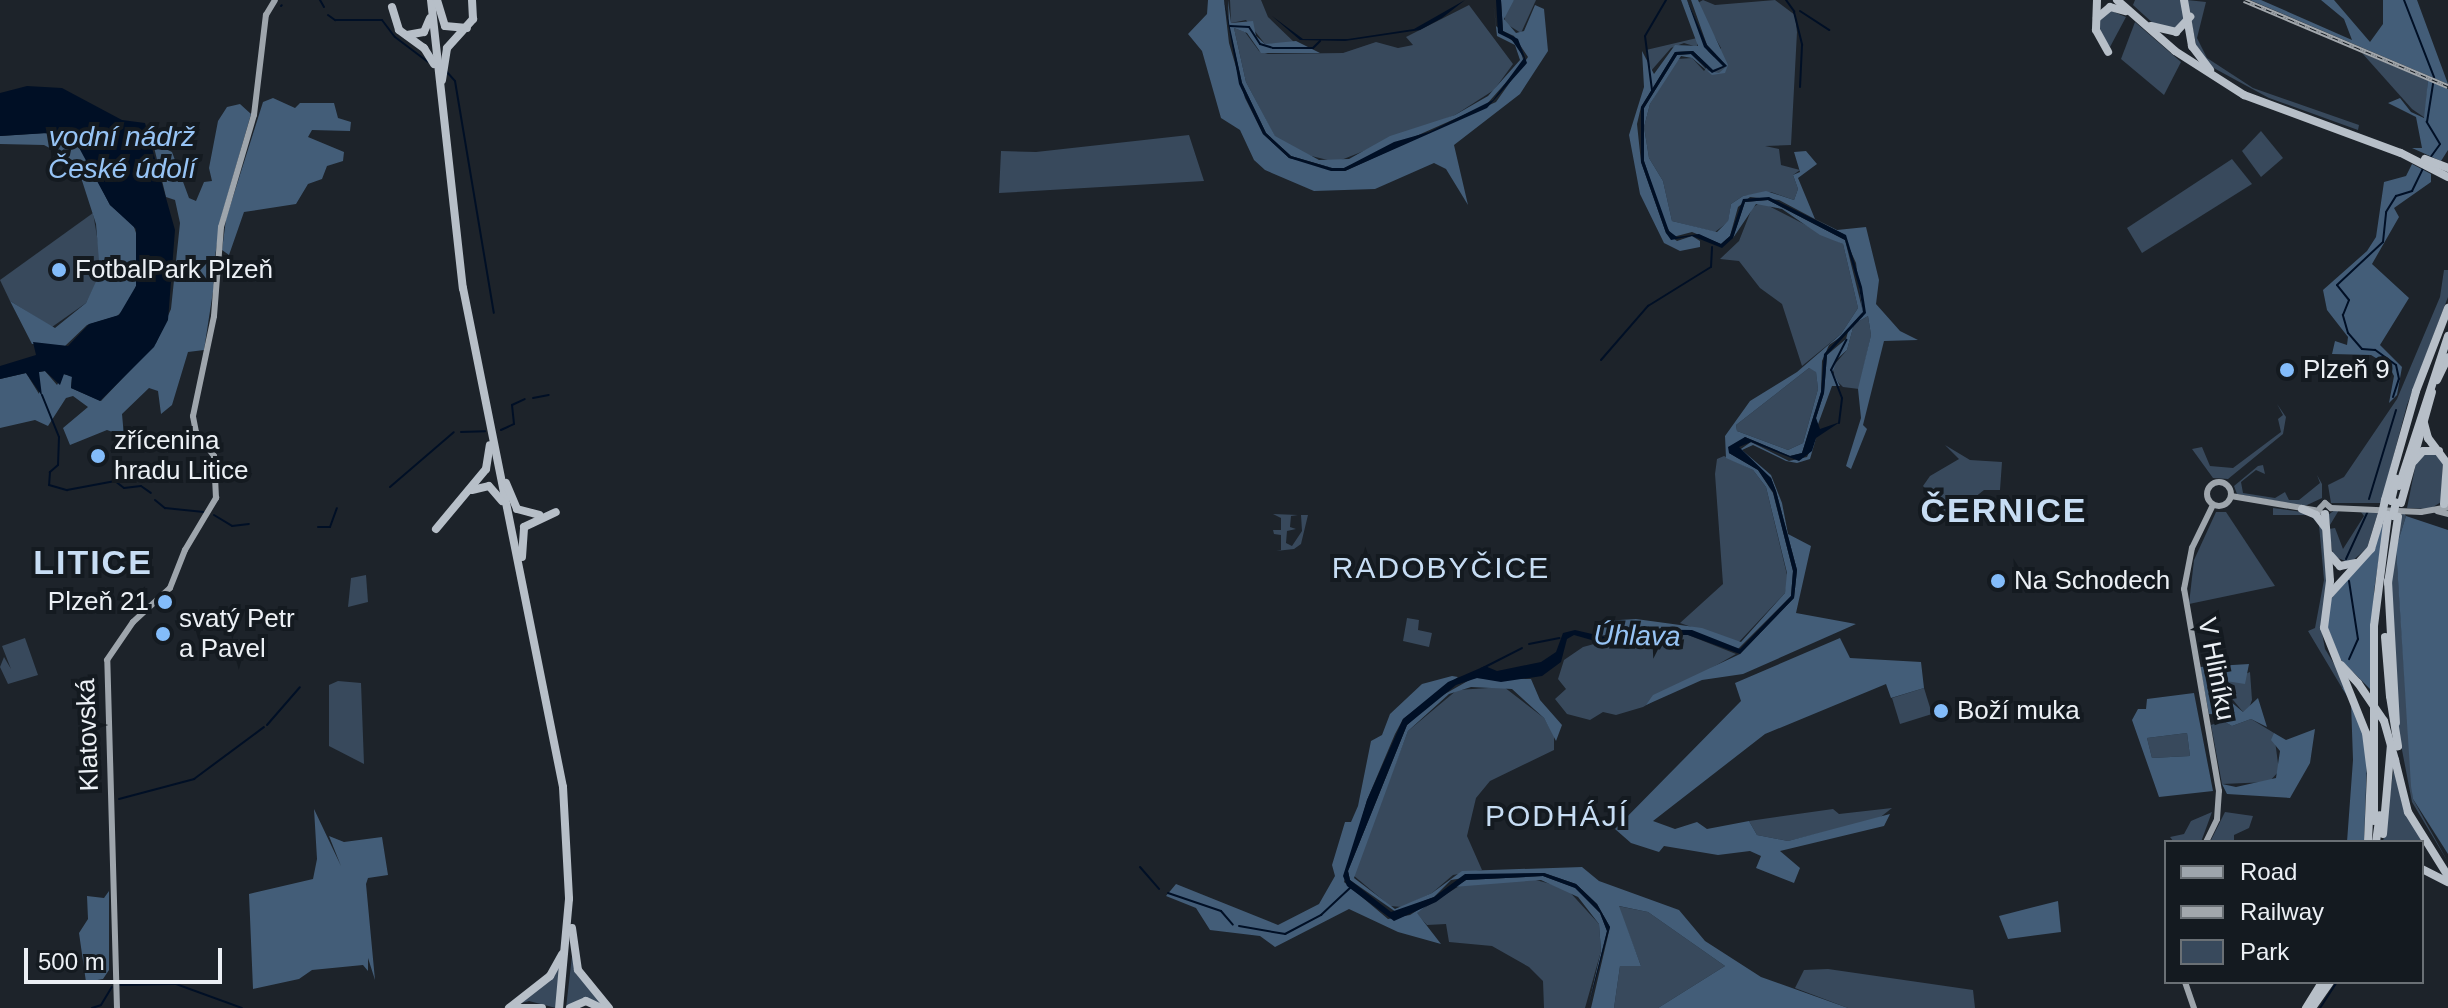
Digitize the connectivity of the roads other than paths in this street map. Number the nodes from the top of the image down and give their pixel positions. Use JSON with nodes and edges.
{"nodes":[{"id":1,"x":275,"y":0,"type":"edge"},
{"id":2,"x":433,"y":0,"type":"edge"},
{"id":3,"x":472,"y":0,"type":"edge"},
{"id":4,"x":2097,"y":0,"type":"edge"},
{"id":5,"x":2184,"y":0,"type":"edge"},
{"id":6,"x":2122,"y":3,"type":"edge"},
{"id":7,"x":392,"y":7,"type":"dead end"},
{"id":8,"x":2136,"y":16,"type":"junction"},
{"id":9,"x":2190,"y":16,"type":"junction"},
{"id":10,"x":2096,"y":23,"type":"junction"},
{"id":11,"x":2151,"y":26,"type":"junction"},
{"id":12,"x":468,"y":27,"type":"junction"},
{"id":13,"x":402,"y":34,"type":"junction"},
{"id":14,"x":2108,"y":52,"type":"dead end"},
{"id":15,"x":2210,"y":70,"type":"junction"},
{"id":16,"x":442,"y":80,"type":"junction"},
{"id":17,"x":439,"y":91,"type":"junction"},
{"id":18,"x":2415,"y":157,"type":"junction"},
{"id":19,"x":2444,"y":173,"type":"edge"},
{"id":20,"x":2448,"y":308,"type":"edge"},
{"id":21,"x":2448,"y":322,"type":"edge"},
{"id":22,"x":2448,"y":336,"type":"edge"},
{"id":23,"x":2448,"y":357,"type":"edge"},
{"id":24,"x":2425,"y":414,"type":"junction"},
{"id":25,"x":489,"y":425,"type":"junction"},
{"id":26,"x":2442,"y":453,"type":"junction"},
{"id":27,"x":2408,"y":473,"type":"junction"},
{"id":28,"x":506,"y":483,"type":"junction"},
{"id":29,"x":465,"y":495,"type":"junction"},
{"id":30,"x":2231,"y":496,"type":"junction"},
{"id":31,"x":2393,"y":502,"type":"junction"},
{"id":32,"x":2213,"y":505,"type":"junction"},
{"id":33,"x":2302,"y":509,"type":"junction"},
{"id":34,"x":2444,"y":509,"type":"edge"},
{"id":35,"x":2325,"y":510,"type":"junction"},
{"id":36,"x":556,"y":512,"type":"dead end"},
{"id":37,"x":540,"y":515,"type":"junction"},
{"id":38,"x":2390,"y":516,"type":"junction"},
{"id":39,"x":509,"y":517,"type":"junction"},
{"id":40,"x":436,"y":529,"type":"dead end"},
{"id":41,"x":2327,"y":532,"type":"junction"},
{"id":42,"x":2328,"y":549,"type":"junction"},
{"id":43,"x":522,"y":558,"type":"junction"},
{"id":44,"x":2363,"y":559,"type":"junction"},
{"id":45,"x":2388,"y":581,"type":"junction"},
{"id":46,"x":2324,"y":614,"type":"junction"},
{"id":47,"x":2327,"y":644,"type":"junction"},
{"id":48,"x":2398,"y":759,"type":"junction"},
{"id":49,"x":2207,"y":840,"type":"edge"},
{"id":50,"x":2374,"y":840,"type":"edge"},
{"id":51,"x":2374,"y":840,"type":"edge"},
{"id":52,"x":2374,"y":840,"type":"edge"},
{"id":53,"x":2424,"y":869,"type":"edge"},
{"id":54,"x":2447,"y":874,"type":"edge"},
{"id":55,"x":572,"y":927,"type":"junction"},
{"id":56,"x":567,"y":938,"type":"junction"},
{"id":57,"x":2186,"y":984,"type":"edge"},
{"id":58,"x":2326,"y":984,"type":"edge"},
{"id":59,"x":2326,"y":984,"type":"edge"},
{"id":60,"x":117,"y":1008,"type":"edge"},
{"id":61,"x":509,"y":1008,"type":"edge"},
{"id":62,"x":517,"y":1008,"type":"edge"},
{"id":63,"x":542,"y":1008,"type":"edge"},
{"id":64,"x":561,"y":1008,"type":"edge"},
{"id":65,"x":570,"y":1008,"type":"edge"},
{"id":66,"x":601,"y":1008,"type":"edge"},
{"id":67,"x":609,"y":1008,"type":"edge"},
{"id":68,"x":2194,"y":1008,"type":"edge"},
{"id":69,"x":2309,"y":1008,"type":"edge"}],
"edges":[{"from":1,"to":60,"type":"main road","name":"Klatovská"},
{"from":2,"to":12,"type":"highway"},
{"from":2,"to":13,"type":"highway"},
{"from":2,"to":16,"type":"highway"},
{"from":2,"to":17,"type":"highway"},
{"from":3,"to":12,"type":"highway"},
{"from":4,"to":10,"type":"highway"},
{"from":5,"to":9,"type":"highway"},
{"from":6,"to":8,"type":"highway"},
{"from":6,"to":10,"type":"highway"},
{"from":7,"to":13,"type":"highway"},
{"from":8,"to":11,"type":"highway"},
{"from":8,"to":18,"type":"highway"},
{"from":9,"to":11,"type":"highway"},
{"from":9,"to":15,"type":"highway"},
{"from":10,"to":14,"type":"highway"},
{"from":11,"to":15,"type":"highway"},
{"from":12,"to":16,"type":"highway"},
{"from":13,"to":17,"type":"highway"},
{"from":15,"to":18,"type":"highway"},
{"from":16,"to":28,"type":"highway"},
{"from":17,"to":25,"type":"highway"},
{"from":18,"to":19,"type":"highway"},
{"from":20,"to":31,"type":"highway"},
{"from":21,"to":31,"type":"highway"},
{"from":22,"to":31,"type":"highway"},
{"from":23,"to":24,"type":"highway"},
{"from":24,"to":26,"type":"highway"},
{"from":24,"to":27,"type":"highway"},
{"from":25,"to":29,"type":"highway"},
{"from":25,"to":39,"type":"highway"},
{"from":26,"to":27,"type":"highway"},
{"from":26,"to":34,"type":"highway"},
{"from":27,"to":31,"type":"highway"},
{"from":28,"to":37,"type":"highway"},
{"from":28,"to":43,"type":"highway"},
{"from":29,"to":39,"type":"highway"},
{"from":29,"to":40,"type":"highway"},
{"from":30,"to":32,"type":"main road"},
{"from":30,"to":32,"type":"main road"},
{"from":30,"to":33,"type":"main road"},
{"from":31,"to":38,"type":"highway","bridge":true},
{"from":32,"to":49,"type":"main road","name":"V Hliníku"},
{"from":33,"to":35,"type":"main road"},
{"from":33,"to":41,"type":"highway"},
{"from":34,"to":35,"type":"main road"},
{"from":35,"to":41,"type":"highway"},
{"from":36,"to":37,"type":"highway"},
{"from":37,"to":43,"type":"highway"},
{"from":38,"to":44,"type":"highway"},
{"from":38,"to":45,"type":"highway"},
{"from":38,"to":50,"type":"highway"},
{"from":39,"to":56,"type":"highway"},
{"from":41,"to":42,"type":"highway"},
{"from":42,"to":44,"type":"highway"},
{"from":42,"to":46,"type":"highway"},
{"from":43,"to":55,"type":"highway"},
{"from":44,"to":46,"type":"highway"},
{"from":45,"to":48,"type":"highway","bridge":true},
{"from":45,"to":51,"type":"highway"},
{"from":46,"to":47,"type":"highway"},
{"from":47,"to":48,"type":"highway","bridge":true},
{"from":47,"to":52,"type":"highway"},
{"from":48,"to":54,"type":"highway"},
{"from":53,"to":54,"type":"highway"},
{"from":55,"to":64,"type":"highway"},
{"from":55,"to":67,"type":"highway"},
{"from":56,"to":61,"type":"highway"},
{"from":56,"to":64,"type":"highway"},
{"from":57,"to":68,"type":"main road"},
{"from":58,"to":69,"type":"highway"},
{"from":59,"to":69,"type":"highway"},
{"from":62,"to":63,"type":"highway"},
{"from":65,"to":66,"type":"highway"}]}
